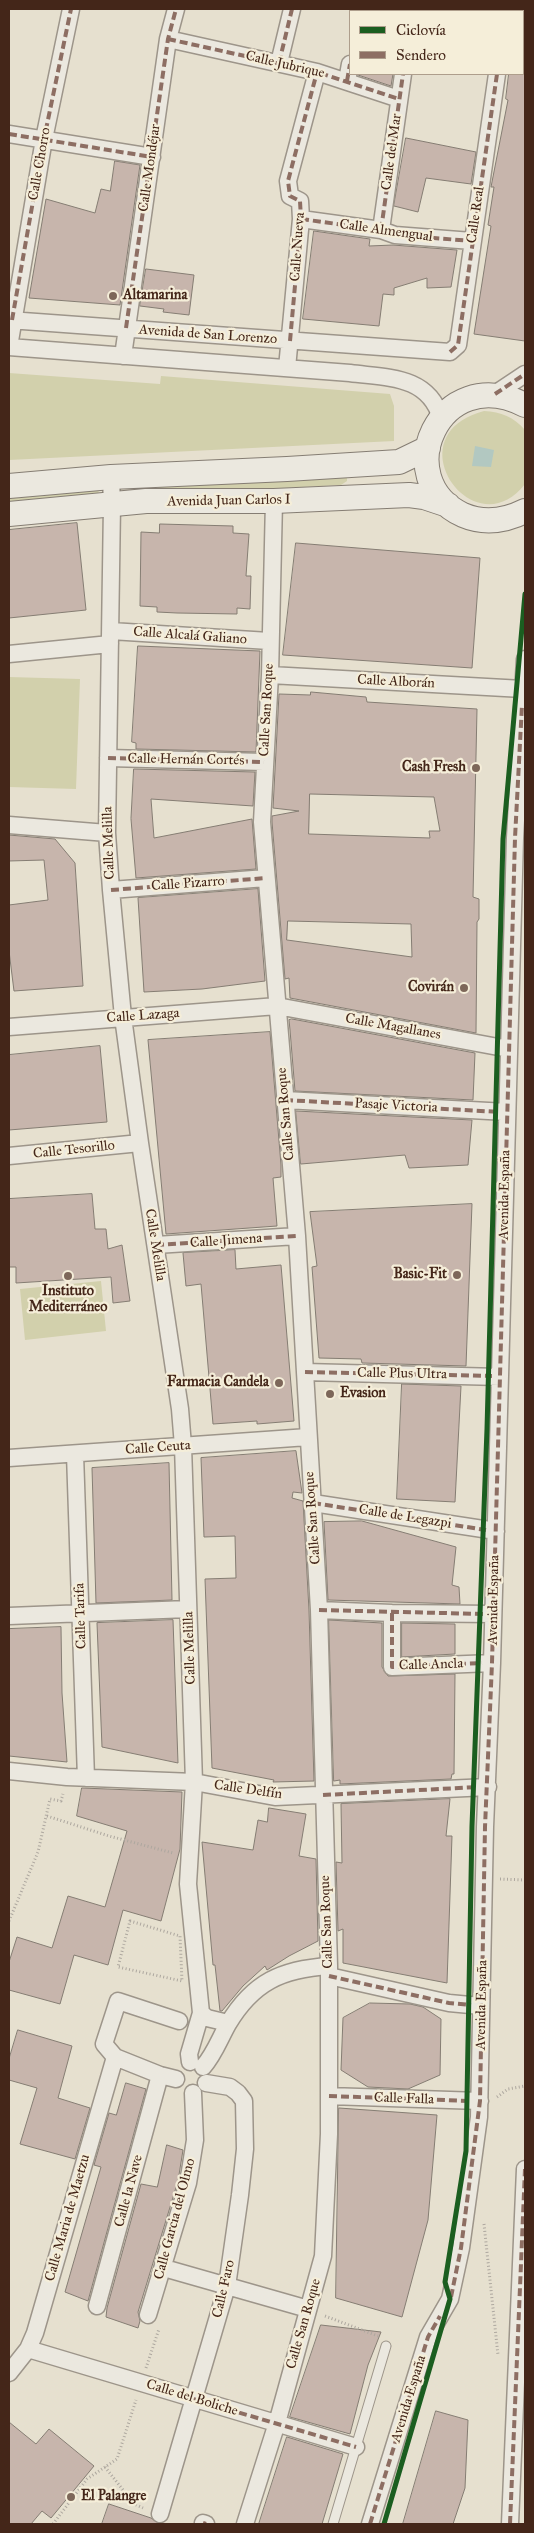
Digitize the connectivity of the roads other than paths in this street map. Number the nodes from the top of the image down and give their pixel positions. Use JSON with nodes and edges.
{"nodes":[{"id":1,"x":71,"y":9,"type":"edge"},
{"id":2,"x":176,"y":9,"type":"edge"},
{"id":3,"x":292,"y":9,"type":"edge"},
{"id":4,"x":168,"y":39,"type":"junction"},
{"id":5,"x":279,"y":63,"type":"junction"},
{"id":6,"x":349,"y":70,"type":"edge"},
{"id":7,"x":317,"y":72,"type":"junction"},
{"id":8,"x":403,"y":75,"type":"edge"},
{"id":9,"x":497,"y":75,"type":"edge"},
{"id":10,"x":347,"y":81,"type":"junction"},
{"id":11,"x":399,"y":99,"type":"junction"},
{"id":12,"x":9,"y":134,"type":"edge"},
{"id":13,"x":44,"y":139,"type":"junction"},
{"id":14,"x":152,"y":156,"type":"junction"},
{"id":15,"x":301,"y":219,"type":"junction"},
{"id":16,"x":381,"y":230,"type":"junction"},
{"id":17,"x":472,"y":241,"type":"junction"},
{"id":18,"x":11,"y":320,"type":"edge"},
{"id":19,"x":126,"y":328,"type":"junction"},
{"id":20,"x":290,"y":341,"type":"junction"},
{"id":21,"x":354,"y":346,"type":"junction"},
{"id":22,"x":9,"y":347,"type":"edge"},
{"id":23,"x":450,"y":352,"type":"joint"},
{"id":24,"x":123,"y":356,"type":"junction"},
{"id":25,"x":287,"y":368,"type":"junction"},
{"id":26,"x":337,"y":372,"type":"junction"},
{"id":27,"x":525,"y":374,"type":"edge"},
{"id":28,"x":495,"y":394,"type":"junction"},
{"id":29,"x":525,"y":405,"type":"edge"},
{"id":30,"x":441,"y":418,"type":"junction"},
{"id":31,"x":428,"y":448,"type":"junction"},
{"id":32,"x":111,"y":477,"type":"junction"},
{"id":33,"x":9,"y":486,"type":"edge"},
{"id":34,"x":274,"y":501,"type":"junction"},
{"id":35,"x":112,"y":506,"type":"junction"},
{"id":36,"x":448,"y":506,"type":"junction"},
{"id":37,"x":525,"y":511,"type":"edge"},
{"id":38,"x":9,"y":514,"type":"edge"},
{"id":39,"x":110,"y":638,"type":"junction"},
{"id":40,"x":269,"y":641,"type":"junction"},
{"id":41,"x":9,"y":654,"type":"edge"},
{"id":42,"x":525,"y":659,"type":"edge"},
{"id":43,"x":270,"y":675,"type":"junction"},
{"id":44,"x":522,"y":689,"type":"junction"},
{"id":45,"x":108,"y":758,"type":"junction"},
{"id":46,"x":264,"y":762,"type":"junction"},
{"id":47,"x":9,"y":825,"type":"edge"},
{"id":48,"x":107,"y":833,"type":"junction"},
{"id":49,"x":266,"y":878,"type":"junction"},
{"id":50,"x":111,"y":890,"type":"junction"},
{"id":51,"x":278,"y":1006,"type":"junction"},
{"id":52,"x":123,"y":1017,"type":"junction"},
{"id":53,"x":9,"y":1027,"type":"edge"},
{"id":54,"x":510,"y":1049,"type":"junction"},
{"id":55,"x":285,"y":1100,"type":"junction"},
{"id":56,"x":507,"y":1112,"type":"junction"},
{"id":57,"x":140,"y":1144,"type":"junction"},
{"id":58,"x":9,"y":1156,"type":"edge"},
{"id":59,"x":297,"y":1236,"type":"junction"},
{"id":60,"x":156,"y":1245,"type":"junction"},
{"id":61,"x":304,"y":1372,"type":"junction"},
{"id":62,"x":500,"y":1376,"type":"junction"},
{"id":63,"x":308,"y":1437,"type":"junction"},
{"id":64,"x":183,"y":1446,"type":"junction"},
{"id":65,"x":75,"y":1454,"type":"junction"},
{"id":66,"x":9,"y":1458,"type":"edge"},
{"id":67,"x":313,"y":1503,"type":"junction"},
{"id":68,"x":496,"y":1531,"type":"junction"},
{"id":69,"x":188,"y":1609,"type":"junction"},
{"id":70,"x":319,"y":1610,"type":"junction"},
{"id":71,"x":392,"y":1613,"type":"junction"},
{"id":72,"x":81,"y":1614,"type":"junction"},
{"id":73,"x":493,"y":1614,"type":"junction"},
{"id":74,"x":9,"y":1616,"type":"edge"},
{"id":75,"x":492,"y":1663,"type":"junction"},
{"id":76,"x":9,"y":1771,"type":"edge"},
{"id":77,"x":86,"y":1778,"type":"junction"},
{"id":78,"x":194,"y":1782,"type":"junction"},
{"id":79,"x":488,"y":1787,"type":"junction"},
{"id":80,"x":323,"y":1794,"type":"junction"},
{"id":81,"x":329,"y":1971,"type":"junction"},
{"id":82,"x":481,"y":2006,"type":"junction"},
{"id":83,"x":201,"y":2013,"type":"junction"},
{"id":84,"x":179,"y":2021,"type":"dead end"},
{"id":85,"x":228,"y":2023,"type":"junction"},
{"id":86,"x":115,"y":2057,"type":"junction"},
{"id":87,"x":198,"y":2076,"type":"junction"},
{"id":88,"x":168,"y":2077,"type":"junction"},
{"id":89,"x":329,"y":2096,"type":"junction"},
{"id":90,"x":479,"y":2109,"type":"junction"},
{"id":91,"x":525,"y":2169,"type":"edge"},
{"id":92,"x":164,"y":2268,"type":"junction"},
{"id":93,"x":227,"y":2286,"type":"junction"},
{"id":94,"x":97,"y":2306,"type":"dead end"},
{"id":95,"x":308,"y":2309,"type":"junction"},
{"id":96,"x":148,"y":2315,"type":"dead end"},
{"id":97,"x":386,"y":2346,"type":"road end"},
{"id":98,"x":28,"y":2349,"type":"junction"},
{"id":99,"x":9,"y":2373,"type":"edge"},
{"id":100,"x":193,"y":2399,"type":"junction"},
{"id":101,"x":277,"y":2423,"type":"junction"},
{"id":102,"x":356,"y":2447,"type":"junction"},
{"id":103,"x":160,"y":2514,"type":"dead end"},
{"id":104,"x":245,"y":2524,"type":"edge"},
{"id":105,"x":334,"y":2524,"type":"edge"},
{"id":106,"x":370,"y":2524,"type":"edge"},
{"id":107,"x":510,"y":2524,"type":"edge"}],
"edges":[{"from":1,"to":13,"type":"street","name":"Calle Chorro"},
{"from":2,"to":4,"type":"street","name":"Calle Mondéjar"},
{"from":3,"to":5,"type":"street"},
{"from":4,"to":5,"type":"street","name":"Calle Jubrique"},
{"from":4,"to":14,"type":"street","name":"Calle Mondéjar"},
{"from":5,"to":7,"type":"street","name":"Calle Jubrique"},
{"from":6,"to":10,"type":"street"},
{"from":7,"to":10,"type":"street","name":"Calle Jubrique"},
{"from":7,"to":15,"type":"street","name":"Calle Nueva"},
{"from":8,"to":11,"type":"street","name":"Calle del Mar"},
{"from":9,"to":17,"type":"street","name":"Calle Real"},
{"from":10,"to":11,"type":"street","name":"Calle Jubrique"},
{"from":11,"to":16,"type":"street","name":"Calle del Mar"},
{"from":12,"to":13,"type":"street"},
{"from":13,"to":14,"type":"street"},
{"from":13,"to":18,"type":"street","name":"Calle Chorro"},
{"from":14,"to":19,"type":"street","name":"Calle Mondéjar"},
{"from":15,"to":16,"type":"street","name":"Calle Almengual"},
{"from":15,"to":20,"type":"street","name":"Calle Nueva"},
{"from":16,"to":17,"type":"street","name":"Calle Almengual"},
{"from":17,"to":23,"type":"street","name":"Calle Real"},
{"from":18,"to":19,"type":"street","name":"Avenida de San Lorenzo"},
{"from":18,"to":22,"type":"street","name":"Avenida de San Lorenzo"},
{"from":19,"to":20,"type":"street","name":"Avenida de San Lorenzo"},
{"from":19,"to":24,"type":"street","name":"Avenida de San Lorenzo"},
{"from":20,"to":21,"type":"street","name":"Avenida de San Lorenzo"},
{"from":20,"to":25,"type":"street","name":"Avenida de San Lorenzo"},
{"from":21,"to":23,"type":"street","name":"Avenida de San Lorenzo"},
{"from":21,"to":26,"type":"street"},
{"from":22,"to":24,"type":"street","name":"Avenida de San Lorenzo"},
{"from":24,"to":25,"type":"street","name":"Avenida de San Lorenzo"},
{"from":25,"to":26,"type":"street","name":"Avenida de San Lorenzo"},
{"from":26,"to":30,"type":"street","name":"Avenida de San Lorenzo"},
{"from":27,"to":28,"type":"street"},
{"from":28,"to":29,"type":"main road"},
{"from":28,"to":30,"type":"main road"},
{"from":30,"to":31,"type":"main road"},
{"from":31,"to":32,"type":"main road","name":"Avenida Juan Carlos I"},
{"from":31,"to":36,"type":"main road"},
{"from":32,"to":33,"type":"main road","name":"Avenida Juan Carlos I"},
{"from":32,"to":35,"type":"street","name":"Calle Melilla"},
{"from":34,"to":35,"type":"main road","name":"Avenida Juan Carlos I"},
{"from":34,"to":36,"type":"main road","name":"Avenida Juan Carlos I"},
{"from":34,"to":40,"type":"street","name":"Calle San Roque"},
{"from":35,"to":38,"type":"main road","name":"Avenida Juan Carlos I"},
{"from":35,"to":39,"type":"street","name":"Calle Melilla"},
{"from":36,"to":37,"type":"main road","name":"Avenida Juan Carlos I"},
{"from":39,"to":40,"type":"street","name":"Calle Alcalá Galiano"},
{"from":39,"to":41,"type":"street","name":"Calle Alcalá Galiano"},
{"from":39,"to":45,"type":"street","name":"Calle Melilla"},
{"from":40,"to":43,"type":"street","name":"Calle San Roque"},
{"from":42,"to":44,"type":"street","name":"Avenida España"},
{"from":43,"to":44,"type":"street","name":"Calle Alborán"},
{"from":43,"to":46,"type":"street","name":"Calle San Roque"},
{"from":44,"to":54,"type":"street","name":"Avenida España"},
{"from":45,"to":46,"type":"street","name":"Calle Hernán Cortés"},
{"from":45,"to":48,"type":"street","name":"Calle Melilla"},
{"from":46,"to":49,"type":"street","name":"Calle San Roque"},
{"from":47,"to":48,"type":"street"},
{"from":48,"to":50,"type":"street","name":"Calle Melilla"},
{"from":49,"to":50,"type":"street","name":"Calle Pizarro"},
{"from":49,"to":51,"type":"street","name":"Calle San Roque"},
{"from":50,"to":52,"type":"street","name":"Calle Melilla"},
{"from":51,"to":52,"type":"street","name":"Calle Lazaga"},
{"from":51,"to":54,"type":"street","name":"Calle Magallanes"},
{"from":51,"to":55,"type":"street","name":"Calle San Roque"},
{"from":52,"to":53,"type":"street","name":"Calle Lazaga"},
{"from":52,"to":57,"type":"street","name":"Calle Melilla"},
{"from":54,"to":56,"type":"street","name":"Avenida España"},
{"from":55,"to":56,"type":"street","name":"Pasaje Victoria"},
{"from":55,"to":59,"type":"street","name":"Calle San Roque"},
{"from":56,"to":62,"type":"street","name":"Avenida España"},
{"from":57,"to":58,"type":"street","name":"Calle Tesorillo"},
{"from":57,"to":60,"type":"street","name":"Calle Melilla"},
{"from":59,"to":60,"type":"street","name":"Calle Jimena"},
{"from":59,"to":61,"type":"street","name":"Calle San Roque"},
{"from":60,"to":64,"type":"street","name":"Calle Melilla"},
{"from":61,"to":62,"type":"street","name":"Calle Plus Ultra"},
{"from":61,"to":63,"type":"street","name":"Calle San Roque"},
{"from":62,"to":68,"type":"street","name":"Avenida España"},
{"from":63,"to":64,"type":"street","name":"Calle Ceuta"},
{"from":63,"to":67,"type":"street","name":"Calle San Roque"},
{"from":64,"to":65,"type":"street","name":"Calle Ceuta"},
{"from":64,"to":69,"type":"street","name":"Calle Melilla"},
{"from":65,"to":66,"type":"street","name":"Calle Ceuta"},
{"from":65,"to":72,"type":"street","name":"Calle Tarifa"},
{"from":67,"to":68,"type":"street","name":"Calle de Legazpi"},
{"from":67,"to":70,"type":"street","name":"Calle San Roque"},
{"from":68,"to":73,"type":"street","name":"Avenida España"},
{"from":69,"to":72,"type":"street"},
{"from":69,"to":78,"type":"street","name":"Calle Melilla"},
{"from":70,"to":71,"type":"street"},
{"from":70,"to":80,"type":"street","name":"Calle San Roque"},
{"from":71,"to":73,"type":"street"},
{"from":71,"to":75,"type":"street","name":"Calle Ancla"},
{"from":72,"to":74,"type":"street"},
{"from":72,"to":77,"type":"street","name":"Calle Tarifa"},
{"from":73,"to":75,"type":"street","name":"Avenida España"},
{"from":75,"to":79,"type":"street","name":"Avenida España"},
{"from":76,"to":77,"type":"street","name":"Calle Delfín"},
{"from":77,"to":78,"type":"street","name":"Calle Delfín"},
{"from":78,"to":80,"type":"street","name":"Calle Delfín"},
{"from":78,"to":83,"type":"street","name":"Calle Melilla"},
{"from":79,"to":80,"type":"street","name":"Calle Delfín"},
{"from":79,"to":82,"type":"street","name":"Avenida España"},
{"from":80,"to":81,"type":"street","name":"Calle San Roque"},
{"from":81,"to":82,"type":"street"},
{"from":81,"to":85,"type":"street"},
{"from":81,"to":89,"type":"street","name":"Calle San Roque"},
{"from":82,"to":90,"type":"street","name":"Avenida España"},
{"from":83,"to":85,"type":"street"},
{"from":83,"to":87,"type":"street","name":"Calle Melilla"},
{"from":84,"to":86,"type":"street"},
{"from":85,"to":87,"type":"street"},
{"from":86,"to":88,"type":"street"},
{"from":86,"to":98,"type":"street","name":"Calle Maria de Maetzu"},
{"from":87,"to":88,"type":"street"},
{"from":87,"to":92,"type":"street","name":"Calle Garcia del Olmo"},
{"from":87,"to":93,"type":"street","name":"Calle Faro"},
{"from":88,"to":94,"type":"street","name":"Calle la Nave"},
{"from":89,"to":90,"type":"street","name":"Calle Falla"},
{"from":89,"to":95,"type":"street","name":"Calle San Roque"},
{"from":90,"to":106,"type":"street","name":"Avenida España"},
{"from":91,"to":107,"type":"street"},
{"from":92,"to":93,"type":"street"},
{"from":92,"to":96,"type":"street","name":"Calle Garcia del Olmo"},
{"from":93,"to":95,"type":"street"},
{"from":93,"to":100,"type":"street","name":"Calle Faro"},
{"from":95,"to":101,"type":"street","name":"Calle San Roque"},
{"from":97,"to":102,"type":"lane"},
{"from":98,"to":99,"type":"street","name":"Calle Maria de Maetzu"},
{"from":98,"to":100,"type":"street","name":"Calle del Boliche"},
{"from":100,"to":101,"type":"street","name":"Calle del Boliche"},
{"from":100,"to":103,"type":"street","name":"Calle Faro"},
{"from":101,"to":102,"type":"street","name":"Calle del Boliche"},
{"from":101,"to":104,"type":"street","name":"Calle San Roque"},
{"from":102,"to":105,"type":"lane"}]}
